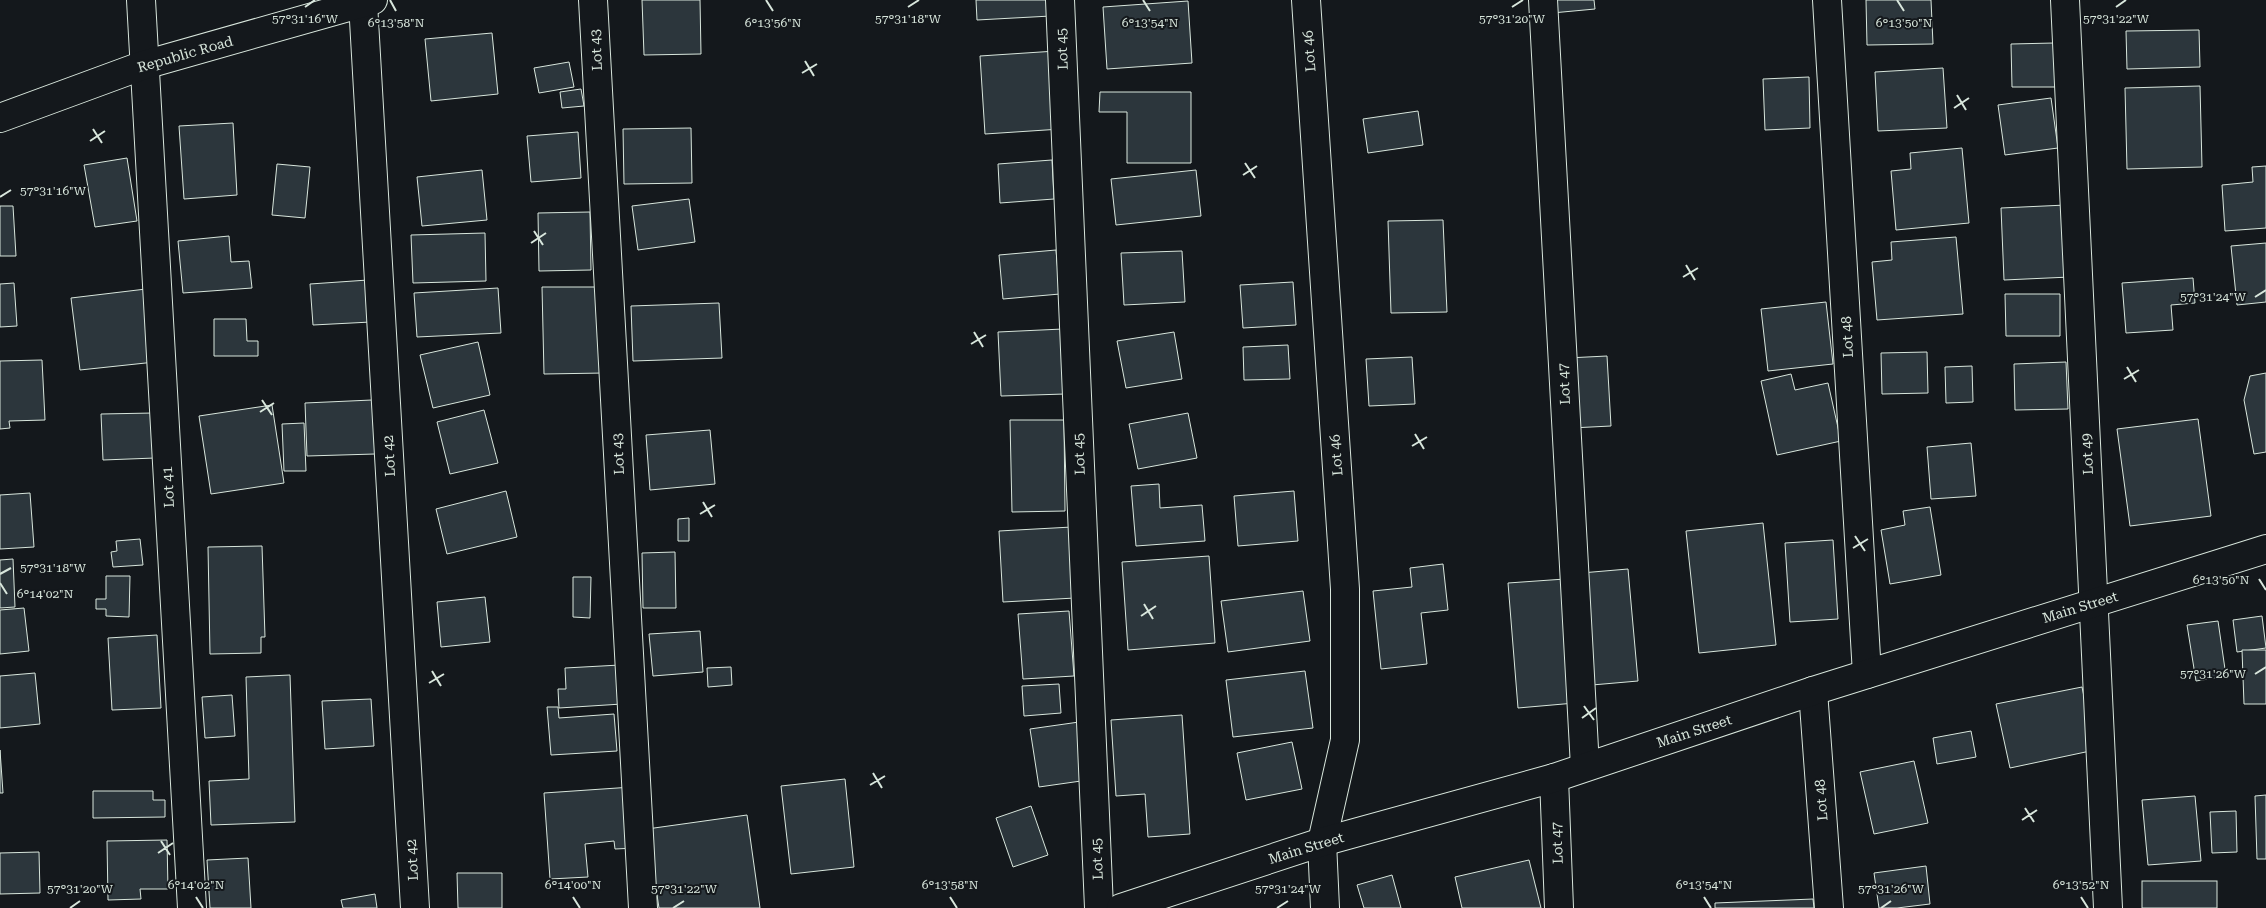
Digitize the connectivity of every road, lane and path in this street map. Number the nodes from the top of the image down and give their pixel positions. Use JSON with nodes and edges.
{"nodes":[{"id":1,"x":142,"y":0,"type":"edge"},
{"id":2,"x":593,"y":0,"type":"edge"},
{"id":3,"x":1060,"y":0,"type":"edge"},
{"id":4,"x":1306,"y":0,"type":"edge"},
{"id":5,"x":1543,"y":0,"type":"edge"},
{"id":6,"x":1826,"y":0,"type":"edge"},
{"id":7,"x":2065,"y":0,"type":"edge"},
{"id":8,"x":368,"y":2,"type":"edge"},
{"id":9,"x":144,"y":65,"type":"junction"},
{"id":10,"x":0,"y":118,"type":"edge"},
{"id":11,"x":2266,"y":549,"type":"edge"},
{"id":12,"x":2094,"y":603,"type":"junction"},
{"id":13,"x":1867,"y":674,"type":"junction"},
{"id":14,"x":1814,"y":691,"type":"junction"},
{"id":15,"x":1585,"y":767,"type":"junction"},
{"id":16,"x":1554,"y":778,"type":"junction"},
{"id":17,"x":1322,"y":842,"type":"junction"},
{"id":18,"x":192,"y":908,"type":"edge"},
{"id":19,"x":415,"y":908,"type":"edge"},
{"id":20,"x":643,"y":908,"type":"edge"},
{"id":21,"x":1099,"y":908,"type":"edge"},
{"id":22,"x":1121,"y":908,"type":"edge"},
{"id":23,"x":1325,"y":908,"type":"edge"},
{"id":24,"x":1559,"y":908,"type":"edge"},
{"id":25,"x":1829,"y":908,"type":"edge"},
{"id":26,"x":2108,"y":908,"type":"edge"}],
"edges":[{"from":1,"to":9,"type":"street","name":"Lot 41"},
{"from":2,"to":20,"type":"street","name":"Lot 43"},
{"from":3,"to":21,"type":"street","name":"Lot 45"},
{"from":4,"to":17,"type":"street","name":"Lot 46"},
{"from":5,"to":15,"type":"street","name":"Lot 47"},
{"from":6,"to":13,"type":"street","name":"Lot 48"},
{"from":7,"to":12,"type":"street","name":"Lot 49"},
{"from":8,"to":9,"type":"street","name":"Republic Road"},
{"from":8,"to":19,"type":"street","name":"Lot 42"},
{"from":9,"to":10,"type":"street","name":"Republic Road"},
{"from":9,"to":18,"type":"street","name":"Lot 41"},
{"from":11,"to":12,"type":"street","name":"Main Street"},
{"from":12,"to":13,"type":"street","name":"Main Street"},
{"from":12,"to":26,"type":"street","name":"Lot 49"},
{"from":13,"to":14,"type":"street","name":"Main Street"},
{"from":14,"to":15,"type":"street","name":"Main Street"},
{"from":14,"to":25,"type":"street","name":"Lot 48"},
{"from":15,"to":16,"type":"street","name":"Main Street"},
{"from":16,"to":17,"type":"street","name":"Main Street"},
{"from":16,"to":24,"type":"street","name":"Lot 47"},
{"from":17,"to":22,"type":"street","name":"Main Street"},
{"from":17,"to":23,"type":"street","name":"Lot 46"}]}
